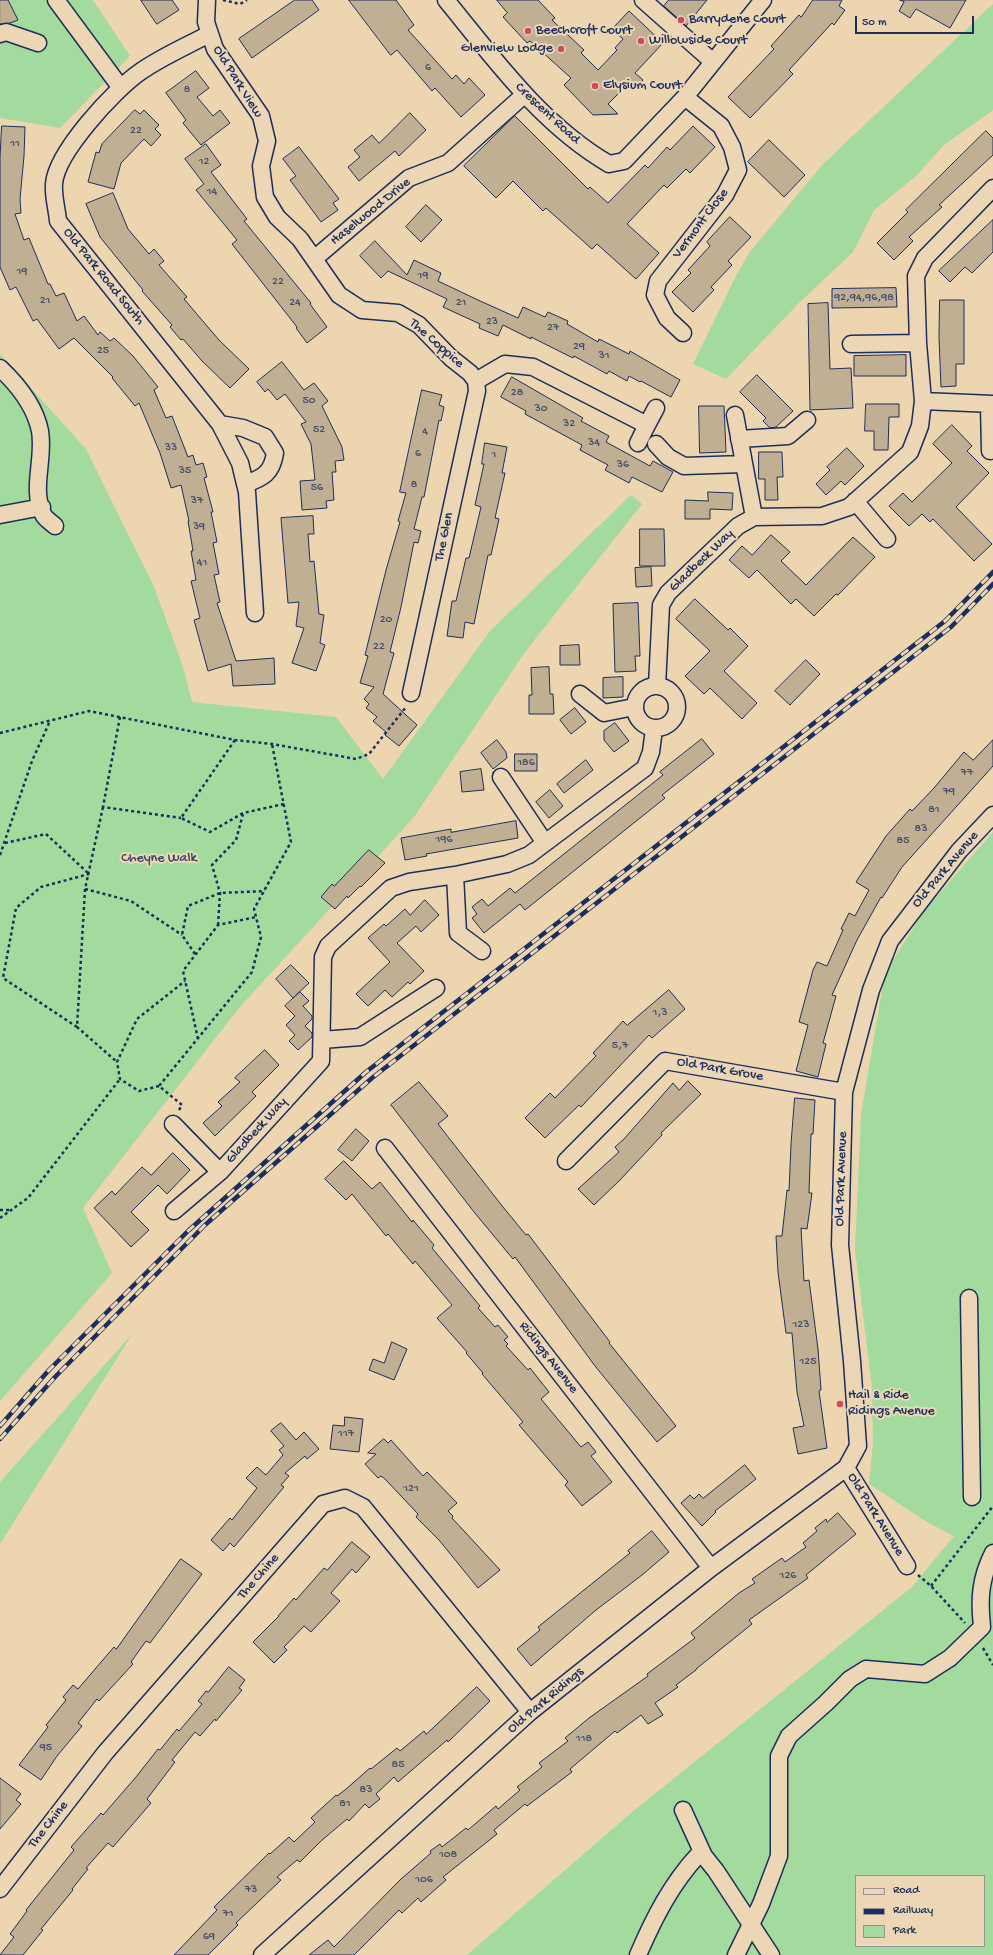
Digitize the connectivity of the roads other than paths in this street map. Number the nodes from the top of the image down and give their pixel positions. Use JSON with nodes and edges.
{"nodes":[{"id":1,"x":56,"y":0,"type":"edge"},
{"id":2,"x":207,"y":0,"type":"edge"},
{"id":3,"x":446,"y":0,"type":"edge"},
{"id":4,"x":643,"y":0,"type":"edge"},
{"id":5,"x":763,"y":0,"type":"edge"},
{"id":6,"x":0,"y":34,"type":"edge"},
{"id":7,"x":209,"y":34,"type":"junction"},
{"id":8,"x":38,"y":42,"type":"dead end"},
{"id":9,"x":713,"y":62,"type":"junction"},
{"id":10,"x":121,"y":88,"type":"junction"},
{"id":11,"x":524,"y":95,"type":"junction"},
{"id":12,"x":685,"y":97,"type":"junction"},
{"id":13,"x":267,"y":141,"type":"joint"},
{"id":14,"x":993,"y":188,"type":"edge"},
{"id":15,"x":314,"y":259,"type":"junction"},
{"id":16,"x":683,"y":333,"type":"dead end"},
{"id":17,"x":918,"y":343,"type":"junction"},
{"id":18,"x":851,"y":344,"type":"dead end"},
{"id":19,"x":0,"y":368,"type":"edge"},
{"id":20,"x":476,"y":381,"type":"junction"},
{"id":21,"x":923,"y":401,"type":"junction"},
{"id":22,"x":991,"y":404,"type":"edge"},
{"id":23,"x":656,"y":408,"type":"dead end"},
{"id":24,"x":735,"y":415,"type":"dead end"},
{"id":25,"x":807,"y":420,"type":"dead end"},
{"id":26,"x":220,"y":424,"type":"junction"},
{"id":27,"x":647,"y":425,"type":"junction"},
{"id":28,"x":739,"y":439,"type":"junction"},
{"id":29,"x":638,"y":443,"type":"dead end"},
{"id":30,"x":656,"y":444,"type":"dead end"},
{"id":31,"x":990,"y":451,"type":"dead end"},
{"id":32,"x":743,"y":464,"type":"junction"},
{"id":33,"x":245,"y":484,"type":"junction"},
{"id":34,"x":855,"y":501,"type":"junction"},
{"id":35,"x":42,"y":507,"type":"junction"},
{"id":36,"x":0,"y":515,"type":"edge"},
{"id":37,"x":754,"y":518,"type":"junction"},
{"id":38,"x":55,"y":526,"type":"dead end"},
{"id":39,"x":887,"y":539,"type":"dead end"},
{"id":40,"x":255,"y":613,"type":"dead end"},
{"id":41,"x":657,"y":686,"type":"junction"},
{"id":42,"x":411,"y":693,"type":"road end"},
{"id":43,"x":580,"y":694,"type":"dead end"},
{"id":44,"x":634,"y":707,"type":"junction"},
{"id":45,"x":654,"y":729,"type":"junction"},
{"id":46,"x":501,"y":777,"type":"dead end"},
{"id":47,"x":993,"y":815,"type":"edge"},
{"id":48,"x":545,"y":843,"type":"junction"},
{"id":49,"x":455,"y":875,"type":"junction"},
{"id":50,"x":482,"y":951,"type":"dead end"},
{"id":51,"x":436,"y":988,"type":"dead end"},
{"id":52,"x":322,"y":1040,"type":"junction"},
{"id":53,"x":844,"y":1092,"type":"junction"},
{"id":54,"x":173,"y":1124,"type":"dead end"},
{"id":55,"x":385,"y":1148,"type":"dead end"},
{"id":56,"x":566,"y":1161,"type":"dead end"},
{"id":57,"x":220,"y":1172,"type":"junction"},
{"id":58,"x":174,"y":1211,"type":"dead end"},
{"id":59,"x":969,"y":1298,"type":"dead end"},
{"id":60,"x":846,"y":1468,"type":"junction"},
{"id":61,"x":972,"y":1497,"type":"dead end"},
{"id":62,"x":993,"y":1553,"type":"edge"},
{"id":63,"x":907,"y":1566,"type":"dead end"},
{"id":64,"x":711,"y":1568,"type":"junction"},
{"id":65,"x":530,"y":1712,"type":"junction"},
{"id":66,"x":683,"y":1810,"type":"dead end"},
{"id":67,"x":704,"y":1856,"type":"junction"},
{"id":68,"x":0,"y":1889,"type":"edge"},
{"id":69,"x":751,"y":1926,"type":"junction"},
{"id":70,"x":262,"y":1955,"type":"edge"},
{"id":71,"x":638,"y":1955,"type":"edge"},
{"id":72,"x":736,"y":1955,"type":"edge"},
{"id":73,"x":771,"y":1955,"type":"edge"}],
"edges":[{"from":1,"to":10,"type":"street"},
{"from":2,"to":7,"type":"street","name":"Old Park View"},
{"from":3,"to":11,"type":"street","name":"Crescent Road"},
{"from":4,"to":9,"type":"street"},
{"from":5,"to":9,"type":"street"},
{"from":6,"to":8,"type":"street"},
{"from":7,"to":10,"type":"street","name":"Old Park Road South"},
{"from":7,"to":13,"type":"street","name":"Old Park View"},
{"from":9,"to":12,"type":"street"},
{"from":10,"to":26,"type":"street","name":"Old Park Road South"},
{"from":11,"to":12,"type":"street","name":"Crescent Road"},
{"from":11,"to":15,"type":"street","name":"Haselwood Drive"},
{"from":12,"to":16,"type":"street","name":"Vermont Close"},
{"from":13,"to":15,"type":"street","name":"The Coppice"},
{"from":14,"to":17,"type":"street","name":"Gladbeck Way"},
{"from":15,"to":20,"type":"street","name":"The Coppice"},
{"from":17,"to":18,"type":"street"},
{"from":17,"to":21,"type":"street","name":"Gladbeck Way"},
{"from":19,"to":35,"type":"street"},
{"from":20,"to":27,"type":"street","name":"The Coppice"},
{"from":20,"to":42,"type":"street","name":"The Glen"},
{"from":21,"to":22,"type":"street"},
{"from":21,"to":34,"type":"street","name":"Gladbeck Way"},
{"from":22,"to":31,"type":"street"},
{"from":23,"to":27,"type":"street"},
{"from":24,"to":28,"type":"street"},
{"from":25,"to":28,"type":"street"},
{"from":26,"to":33,"type":"street","name":"Old Park Road South"},
{"from":26,"to":33,"type":"street"},
{"from":27,"to":29,"type":"street"},
{"from":28,"to":32,"type":"street"},
{"from":30,"to":32,"type":"street"},
{"from":32,"to":37,"type":"street"},
{"from":33,"to":40,"type":"street","name":"Old Park Road South"},
{"from":34,"to":37,"type":"street","name":"Gladbeck Way"},
{"from":34,"to":39,"type":"street"},
{"from":35,"to":36,"type":"street"},
{"from":35,"to":38,"type":"street"},
{"from":37,"to":41,"type":"street","name":"Gladbeck Way"},
{"from":41,"to":44,"type":"street"},
{"from":41,"to":45,"type":"street"},
{"from":43,"to":44,"type":"street"},
{"from":44,"to":45,"type":"street"},
{"from":45,"to":48,"type":"street","name":"Gladbeck Way"},
{"from":46,"to":48,"type":"street"},
{"from":47,"to":53,"type":"street","name":"Old Park Avenue"},
{"from":48,"to":49,"type":"street","name":"Gladbeck Way"},
{"from":49,"to":50,"type":"street"},
{"from":49,"to":52,"type":"street","name":"Gladbeck Way"},
{"from":51,"to":52,"type":"street"},
{"from":52,"to":57,"type":"street","name":"Gladbeck Way"},
{"from":53,"to":56,"type":"street","name":"Old Park Grove"},
{"from":53,"to":60,"type":"street","name":"Old Park Avenue"},
{"from":54,"to":57,"type":"street"},
{"from":55,"to":64,"type":"street","name":"Ridings Avenue"},
{"from":57,"to":58,"type":"street","name":"Gladbeck Way"},
{"from":59,"to":61,"type":"street"},
{"from":60,"to":63,"type":"street","name":"Old Park Avenue"},
{"from":60,"to":64,"type":"street","name":"Old Park Ridings"},
{"from":62,"to":69,"type":"street"},
{"from":64,"to":65,"type":"street","name":"Old Park Ridings"},
{"from":65,"to":68,"type":"street","name":"The Chine"},
{"from":65,"to":70,"type":"street","name":"Old Park Ridings"},
{"from":66,"to":67,"type":"street"},
{"from":67,"to":69,"type":"street"},
{"from":67,"to":71,"type":"street"},
{"from":69,"to":72,"type":"street"},
{"from":69,"to":73,"type":"street"}]}
